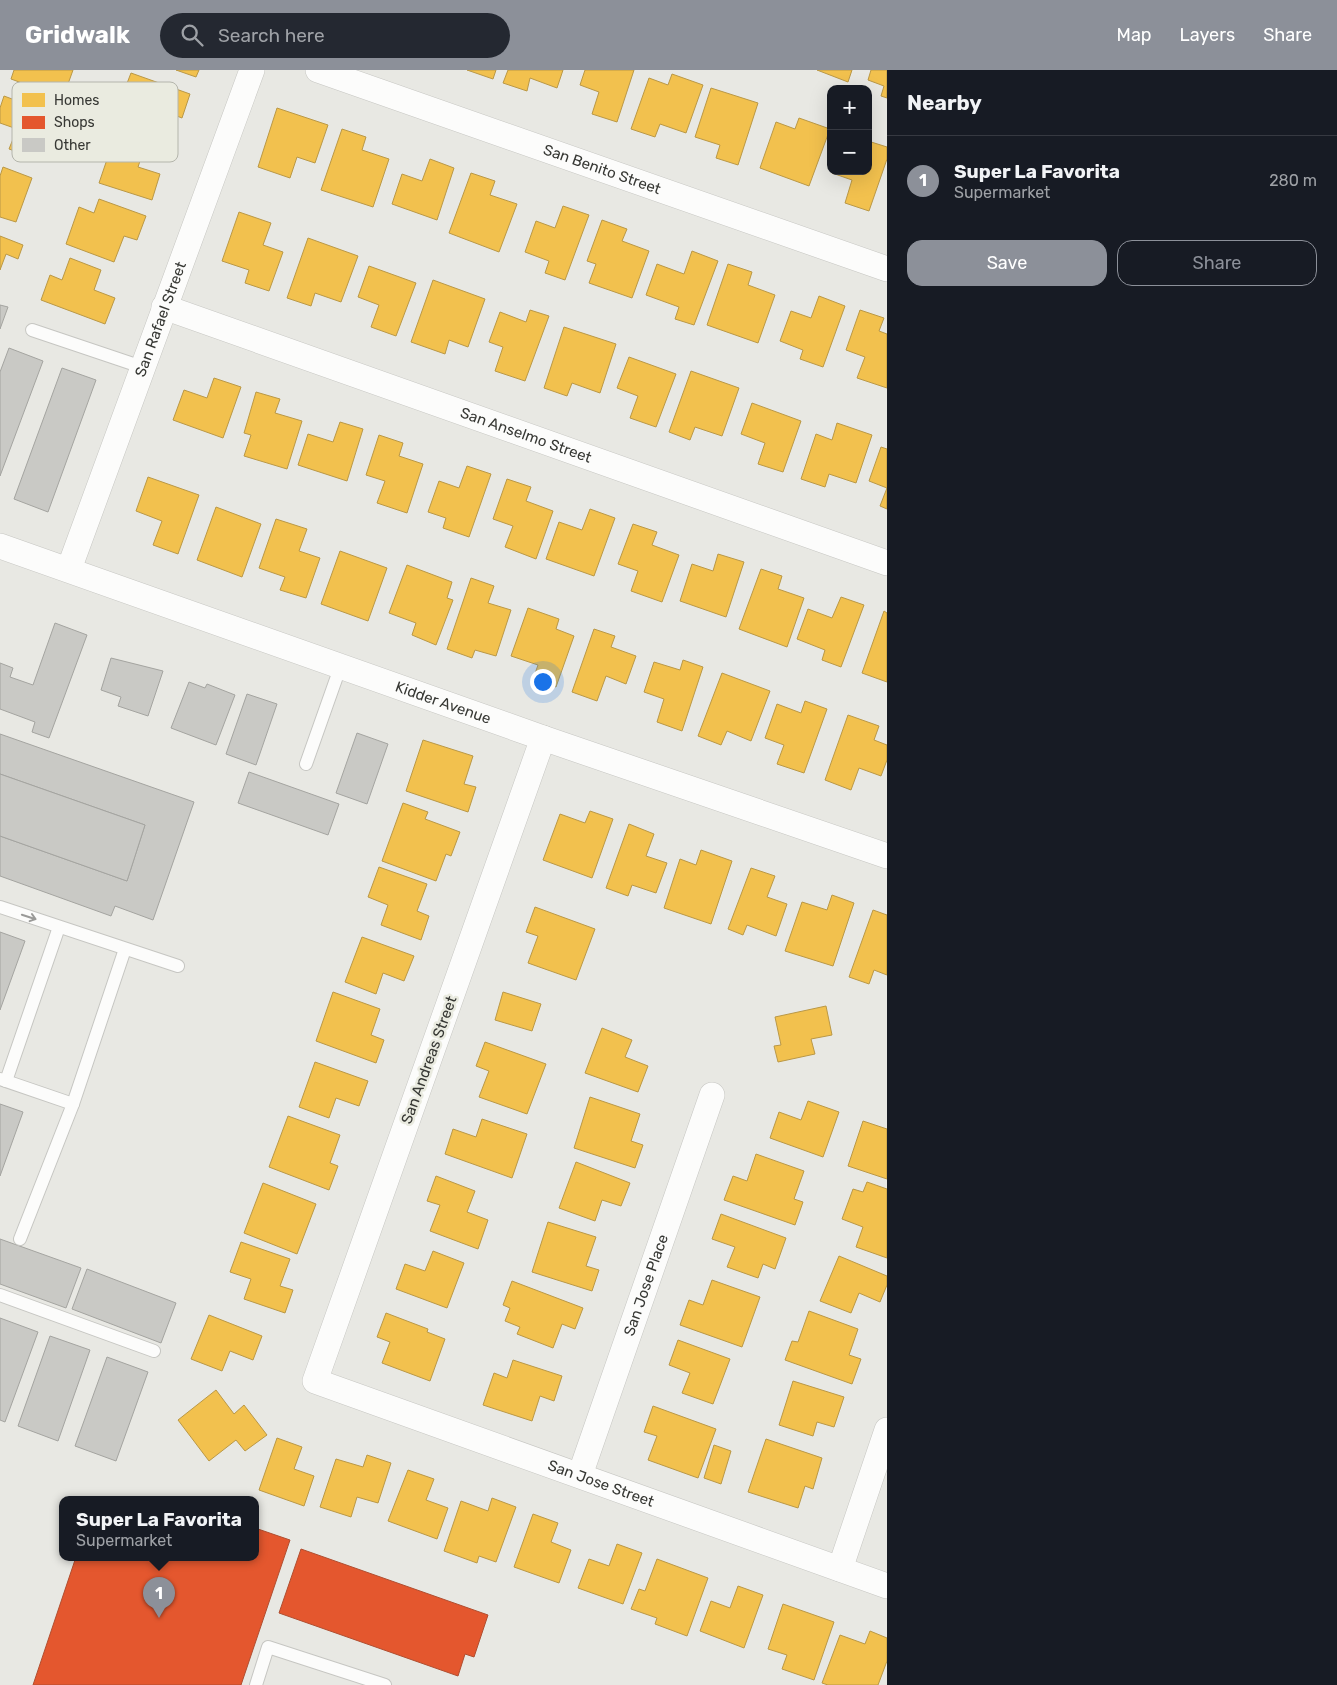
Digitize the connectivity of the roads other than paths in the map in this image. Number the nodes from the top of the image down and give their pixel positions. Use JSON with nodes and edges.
{"nodes":[{"id":1,"x":252,"y":70,"type":"edge"},
{"id":2,"x":318,"y":70,"type":"edge"},
{"id":3,"x":887,"y":269,"type":"edge"},
{"id":4,"x":164,"y":307,"type":"junction"},
{"id":5,"x":32,"y":330,"type":"dead end"},
{"id":6,"x":142,"y":367,"type":"junction"},
{"id":7,"x":0,"y":546,"type":"edge"},
{"id":8,"x":887,"y":563,"type":"edge"},
{"id":9,"x":69,"y":569,"type":"junction"},
{"id":10,"x":341,"y":665,"type":"junction"},
{"id":11,"x":543,"y":738,"type":"junction"},
{"id":12,"x":306,"y":764,"type":"dead end"},
{"id":13,"x":887,"y":856,"type":"edge"},
{"id":14,"x":0,"y":907,"type":"edge"},
{"id":15,"x":59,"y":927,"type":"junction"},
{"id":16,"x":125,"y":948,"type":"junction"},
{"id":17,"x":178,"y":966,"type":"dead end"},
{"id":18,"x":3,"y":1080,"type":"edge"},
{"id":19,"x":712,"y":1095,"type":"dead end"},
{"id":20,"x":73,"y":1104,"type":"junction"},
{"id":21,"x":20,"y":1239,"type":"dead end"},
{"id":22,"x":0,"y":1295,"type":"edge"},
{"id":23,"x":154,"y":1351,"type":"dead end"},
{"id":24,"x":315,"y":1381,"type":"joint"},
{"id":25,"x":887,"y":1430,"type":"edge"},
{"id":26,"x":580,"y":1475,"type":"junction"},
{"id":27,"x":840,"y":1569,"type":"junction"},
{"id":28,"x":887,"y":1586,"type":"edge"},
{"id":29,"x":256,"y":1685,"type":"edge"},
{"id":30,"x":385,"y":1685,"type":"edge"}],
"edges":[{"from":1,"to":4,"type":"street","name":"San Rafael Street"},
{"from":2,"to":3,"type":"street","name":"San Benito Street"},
{"from":4,"to":6,"type":"street","name":"San Rafael Street"},
{"from":4,"to":8,"type":"street","name":"San Anselmo Street"},
{"from":5,"to":6,"type":"lane"},
{"from":6,"to":9,"type":"street","name":"San Rafael Street"},
{"from":7,"to":9,"type":"street","name":"Kidder Avenue"},
{"from":9,"to":10,"type":"street","name":"Kidder Avenue"},
{"from":10,"to":11,"type":"street","name":"Kidder Avenue"},
{"from":10,"to":12,"type":"lane"},
{"from":11,"to":13,"type":"street","name":"Kidder Avenue"},
{"from":11,"to":24,"type":"street","name":"San Andreas Street"},
{"from":14,"to":15,"type":"lane","one_way":true},
{"from":15,"to":16,"type":"lane"},
{"from":15,"to":18,"type":"lane"},
{"from":16,"to":17,"type":"lane"},
{"from":16,"to":20,"type":"lane"},
{"from":18,"to":20,"type":"lane"},
{"from":19,"to":26,"type":"street","name":"San Jose Place"},
{"from":20,"to":21,"type":"lane"},
{"from":22,"to":23,"type":"lane"},
{"from":24,"to":26,"type":"street","name":"San Jose Street"},
{"from":25,"to":27,"type":"street"},
{"from":26,"to":27,"type":"street","name":"San Jose Street"},
{"from":27,"to":28,"type":"street","name":"San Jose Street"},
{"from":29,"to":30,"type":"lane"}]}
